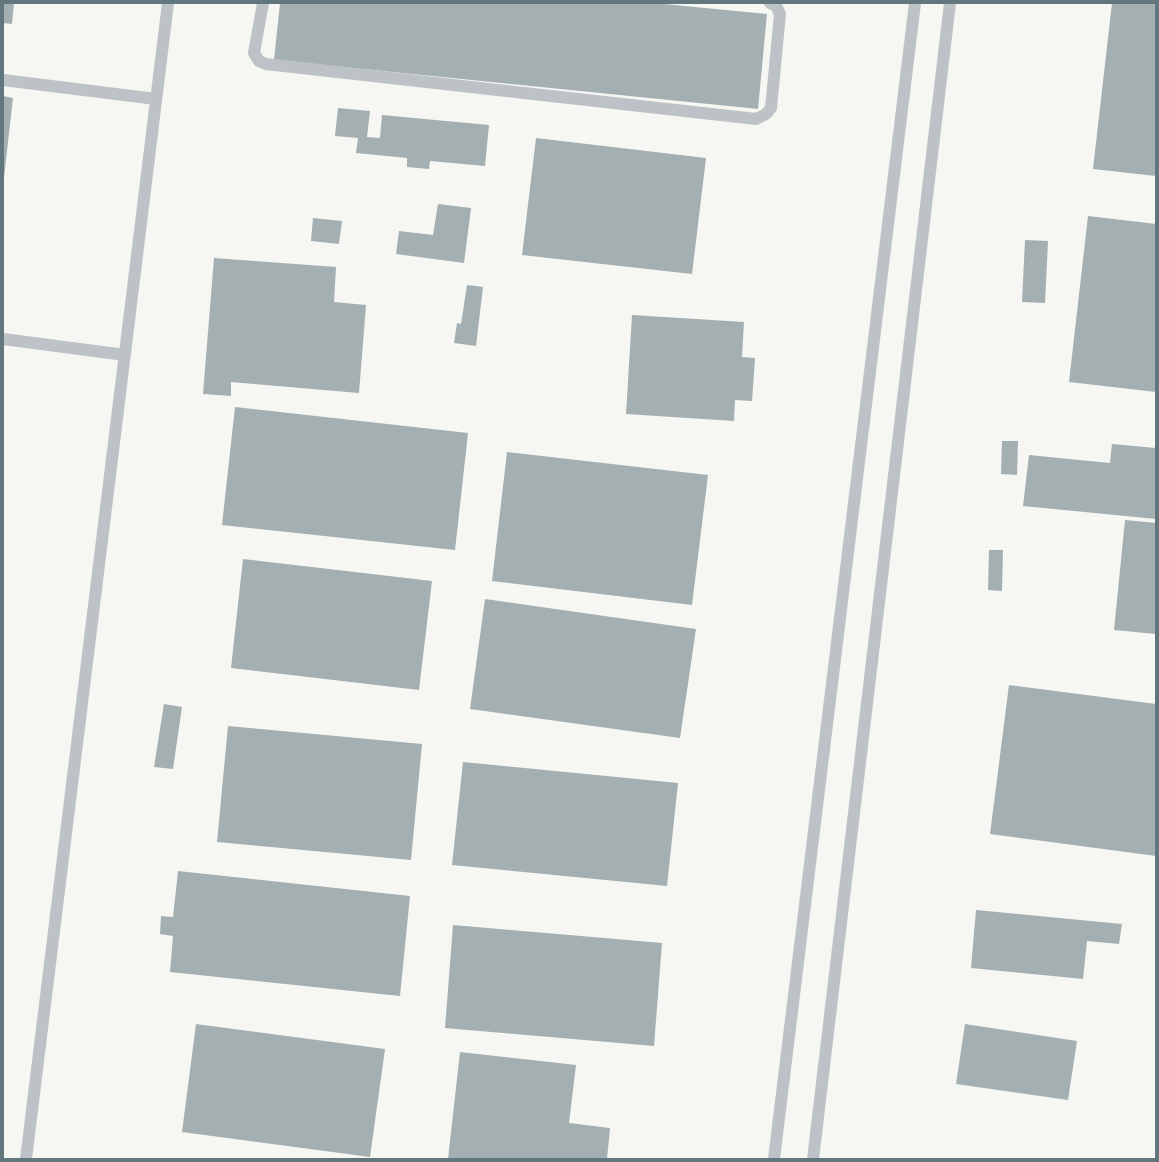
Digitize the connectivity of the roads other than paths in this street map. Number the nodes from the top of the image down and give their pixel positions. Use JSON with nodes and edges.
{"nodes":[{"id":1,"x":168,"y":3,"type":"edge"},
{"id":2,"x":263,"y":3,"type":"edge"},
{"id":3,"x":770,"y":3,"type":"edge"},
{"id":4,"x":915,"y":3,"type":"edge"},
{"id":5,"x":950,"y":3,"type":"edge"},
{"id":6,"x":3,"y":80,"type":"edge"},
{"id":7,"x":156,"y":99,"type":"junction"},
{"id":8,"x":3,"y":340,"type":"edge"},
{"id":9,"x":125,"y":355,"type":"junction"},
{"id":10,"x":26,"y":1159,"type":"edge"},
{"id":11,"x":774,"y":1159,"type":"edge"},
{"id":12,"x":813,"y":1159,"type":"edge"}],
"edges":[{"from":1,"to":7,"type":"lane"},
{"from":2,"to":3,"type":"lane"},
{"from":4,"to":11,"type":"lane"},
{"from":5,"to":12,"type":"lane"},
{"from":6,"to":7,"type":"lane"},
{"from":7,"to":9,"type":"lane"},
{"from":8,"to":9,"type":"lane"},
{"from":9,"to":10,"type":"lane"}]}
